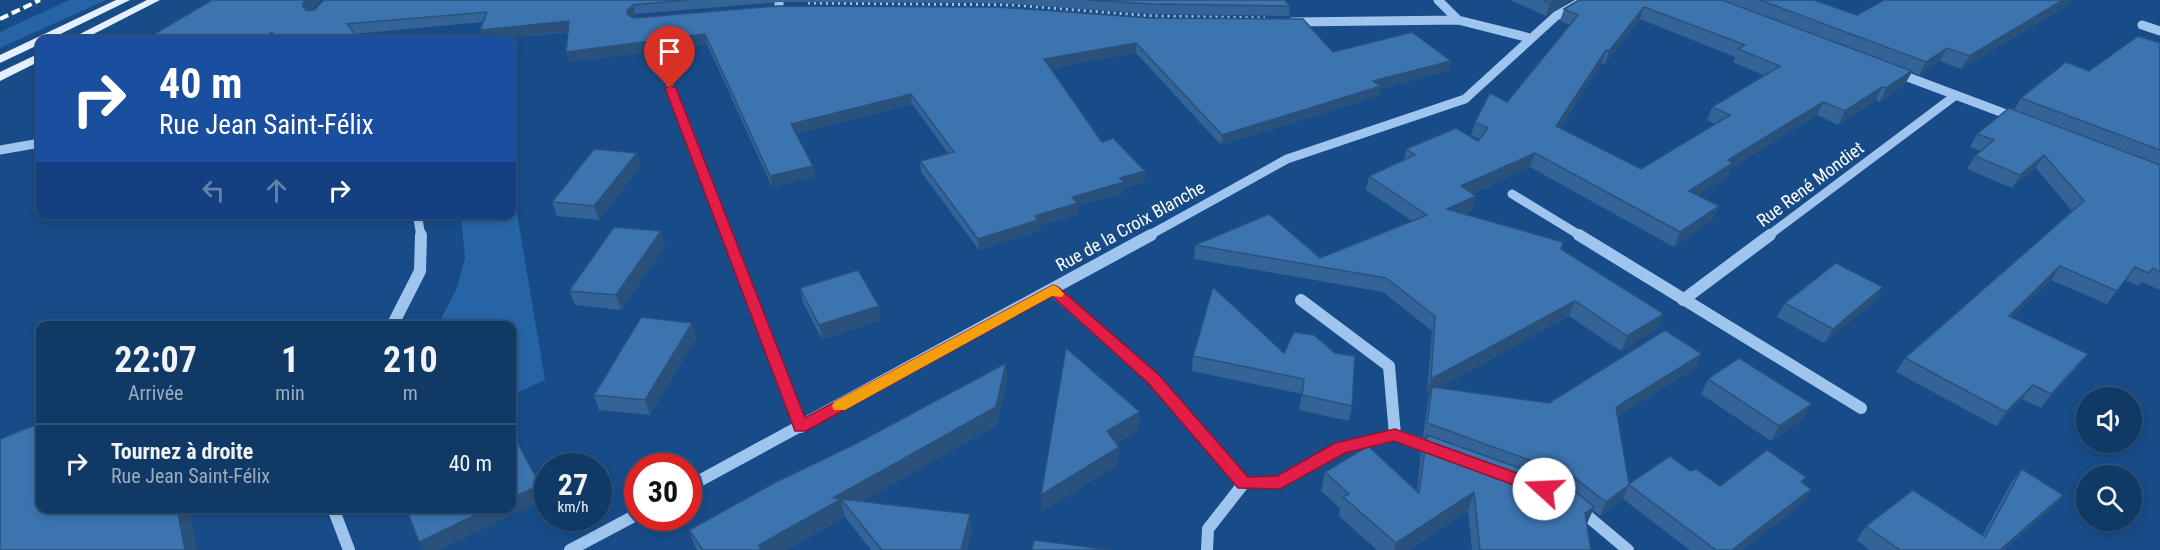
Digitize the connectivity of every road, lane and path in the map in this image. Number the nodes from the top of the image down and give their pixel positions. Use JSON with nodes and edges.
{"nodes":[{"id":1,"x":125,"y":0,"type":"edge"},
{"id":2,"x":155,"y":0,"type":"edge"},
{"id":3,"x":1438,"y":0,"type":"edge"},
{"id":4,"x":1584,"y":0,"type":"edge"},
{"id":5,"x":805,"y":2,"type":"dead end"},
{"id":6,"x":779,"y":4,"type":"edge"},
{"id":7,"x":790,"y":9,"type":"edge"},
{"id":8,"x":767,"y":10,"type":"edge"},
{"id":9,"x":1273,"y":18,"type":"edge"},
{"id":10,"x":1458,"y":20,"type":"junction"},
{"id":11,"x":1285,"y":22,"type":"edge"},
{"id":12,"x":2142,"y":25,"type":"dead end"},
{"id":13,"x":2160,"y":32,"type":"edge"},
{"id":14,"x":48,"y":36,"type":"edge"},
{"id":15,"x":82,"y":36,"type":"edge"},
{"id":16,"x":1530,"y":38,"type":"junction"},
{"id":17,"x":36,"y":41,"type":"edge"},
{"id":18,"x":0,"y":57,"type":"edge"},
{"id":19,"x":36,"y":59,"type":"edge"},
{"id":20,"x":1890,"y":70,"type":"edge"},
{"id":21,"x":0,"y":77,"type":"edge"},
{"id":22,"x":670,"y":88,"type":"dead end"},
{"id":23,"x":1956,"y":95,"type":"junction"},
{"id":24,"x":2021,"y":120,"type":"edge"},
{"id":25,"x":36,"y":144,"type":"edge"},
{"id":26,"x":1,"y":149,"type":"edge"},
{"id":27,"x":1512,"y":194,"type":"dead end"},
{"id":28,"x":418,"y":219,"type":"edge"},
{"id":29,"x":1053,"y":290,"type":"junction"},
{"id":30,"x":1301,"y":300,"type":"dead end"},
{"id":31,"x":1683,"y":300,"type":"junction"},
{"id":32,"x":395,"y":321,"type":"edge"},
{"id":33,"x":1861,"y":408,"type":"dead end"},
{"id":34,"x":801,"y":427,"type":"junction"},
{"id":35,"x":1395,"y":435,"type":"junction"},
{"id":36,"x":1450,"y":454,"type":"edge"},
{"id":37,"x":702,"y":480,"type":"edge"},
{"id":38,"x":1244,"y":483,"type":"junction"},
{"id":39,"x":1571,"y":503,"type":"edge"},
{"id":40,"x":335,"y":513,"type":"edge"},
{"id":41,"x":624,"y":521,"type":"edge"},
{"id":42,"x":349,"y":550,"type":"edge"},
{"id":43,"x":570,"y":550,"type":"edge"},
{"id":44,"x":1207,"y":550,"type":"edge"},
{"id":45,"x":1628,"y":550,"type":"edge"}],
"edges":[{"from":1,"to":14,"type":"main road"},
{"from":2,"to":15,"type":"main road"},
{"from":3,"to":10,"type":"street"},
{"from":4,"to":16,"type":"street","name":"Rue de la Croix Blanche"},
{"from":5,"to":9,"type":"path"},
{"from":6,"to":7,"type":"street"},
{"from":6,"to":8,"type":"street"},
{"from":10,"to":11,"type":"street"},
{"from":10,"to":16,"type":"street"},
{"from":12,"to":13,"type":"street"},
{"from":16,"to":29,"type":"street","name":"Rue de la Croix Blanche"},
{"from":17,"to":18,"type":"main road"},
{"from":19,"to":21,"type":"main road"},
{"from":20,"to":23,"type":"street"},
{"from":22,"to":34,"type":"street"},
{"from":23,"to":24,"type":"street"},
{"from":23,"to":31,"type":"street","name":"Rue René Mondiet"},
{"from":25,"to":26,"type":"street"},
{"from":27,"to":31,"type":"street"},
{"from":28,"to":32,"type":"street"},
{"from":29,"to":34,"type":"street","name":"Rue de la Croix Blanche"},
{"from":29,"to":38,"type":"street"},
{"from":30,"to":35,"type":"street"},
{"from":31,"to":33,"type":"street"},
{"from":34,"to":37,"type":"street","name":"Rue de la Croix Blanche"},
{"from":35,"to":36,"type":"street"},
{"from":35,"to":38,"type":"street"},
{"from":38,"to":44,"type":"street"},
{"from":39,"to":45,"type":"street"},
{"from":40,"to":42,"type":"street"},
{"from":41,"to":43,"type":"street"}]}
